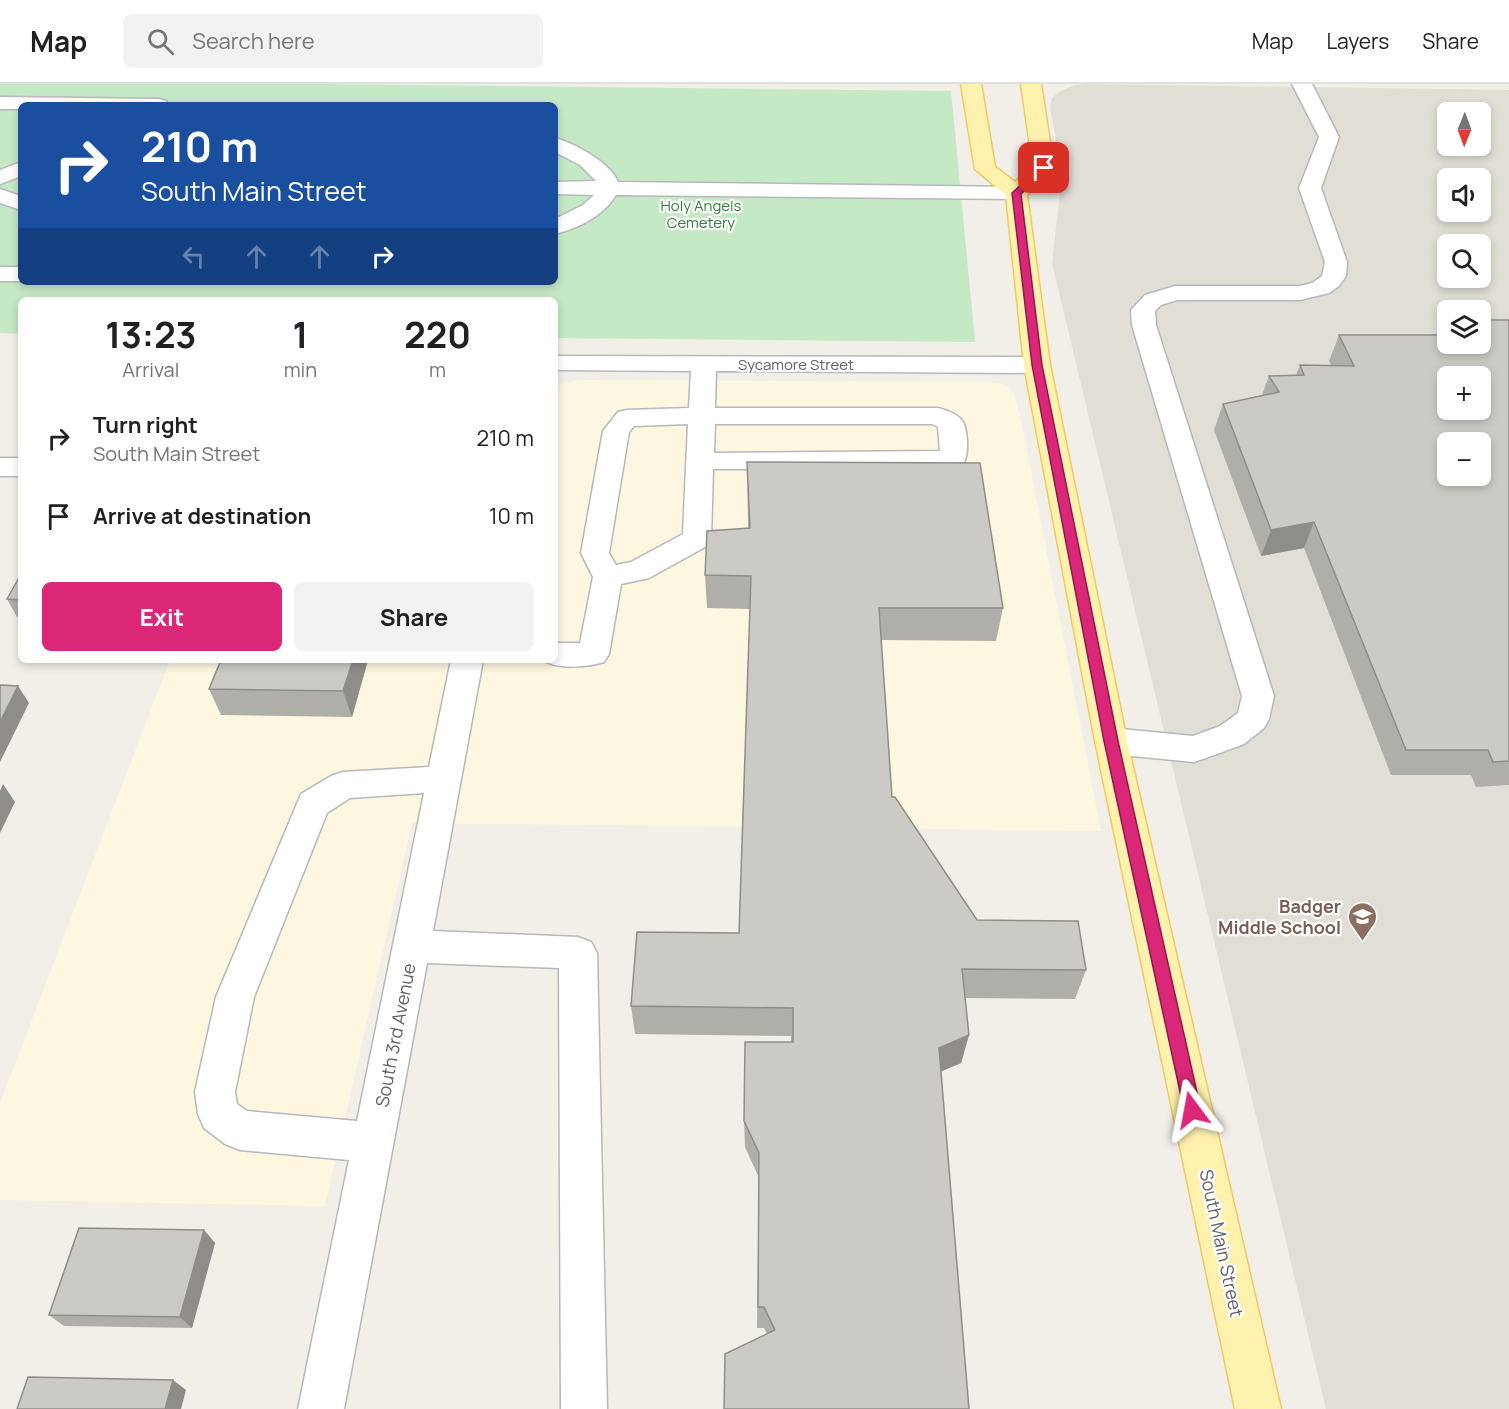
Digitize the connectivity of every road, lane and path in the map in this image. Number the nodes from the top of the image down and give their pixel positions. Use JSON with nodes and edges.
{"nodes":[{"id":1,"x":971,"y":84,"type":"edge"},
{"id":2,"x":1031,"y":84,"type":"edge"},
{"id":3,"x":1302,"y":84,"type":"edge"},
{"id":4,"x":0,"y":103,"type":"edge"},
{"id":5,"x":18,"y":103,"type":"edge"},
{"id":6,"x":558,"y":146,"type":"edge"},
{"id":7,"x":18,"y":169,"type":"edge"},
{"id":8,"x":0,"y":178,"type":"edge"},
{"id":9,"x":558,"y":188,"type":"edge"},
{"id":10,"x":607,"y":189,"type":"junction"},
{"id":11,"x":1016,"y":193,"type":"junction"},
{"id":12,"x":0,"y":195,"type":"edge"},
{"id":13,"x":18,"y":203,"type":"edge"},
{"id":14,"x":558,"y":226,"type":"edge"},
{"id":15,"x":0,"y":274,"type":"edge"},
{"id":16,"x":18,"y":274,"type":"edge"},
{"id":17,"x":558,"y":363,"type":"edge"},
{"id":18,"x":704,"y":363,"type":"junction"},
{"id":19,"x":1037,"y":365,"type":"junction"},
{"id":20,"x":702,"y":416,"type":"junction"},
{"id":21,"x":700,"y":461,"type":"junction"},
{"id":22,"x":0,"y":467,"type":"edge"},
{"id":23,"x":18,"y":467,"type":"edge"},
{"id":24,"x":608,"y":577,"type":"junction"},
{"id":25,"x":558,"y":654,"type":"edge"},
{"id":26,"x":466,"y":663,"type":"edge"},
{"id":27,"x":1111,"y":741,"type":"junction"},
{"id":28,"x":444,"y":779,"type":"junction"},
{"id":29,"x":412,"y":946,"type":"junction"},
{"id":30,"x":373,"y":1142,"type":"junction"},
{"id":31,"x":321,"y":1409,"type":"edge"},
{"id":32,"x":584,"y":1409,"type":"edge"},
{"id":33,"x":1258,"y":1409,"type":"edge"}],
"edges":[{"from":1,"to":11,"type":"main road"},
{"from":2,"to":11,"type":"main road"},
{"from":3,"to":27,"type":"street"},
{"from":4,"to":5,"type":"street"},
{"from":6,"to":10,"type":"street"},
{"from":7,"to":8,"type":"street"},
{"from":9,"to":10,"type":"street"},
{"from":10,"to":11,"type":"street"},
{"from":10,"to":14,"type":"street"},
{"from":11,"to":19,"type":"main road","name":"South Main Street"},
{"from":12,"to":13,"type":"street"},
{"from":15,"to":16,"type":"street"},
{"from":17,"to":18,"type":"street","name":"Sycamore Street"},
{"from":18,"to":19,"type":"street","name":"Sycamore Street"},
{"from":18,"to":20,"type":"street"},
{"from":19,"to":27,"type":"main road","name":"South Main Street"},
{"from":20,"to":21,"type":"street"},
{"from":20,"to":21,"type":"street"},
{"from":20,"to":24,"type":"street"},
{"from":21,"to":24,"type":"street"},
{"from":22,"to":23,"type":"street"},
{"from":24,"to":25,"type":"street"},
{"from":26,"to":28,"type":"street","name":"South 3rd Avenue"},
{"from":27,"to":33,"type":"main road","name":"South Main Street"},
{"from":28,"to":29,"type":"street","name":"South 3rd Avenue"},
{"from":28,"to":30,"type":"street"},
{"from":29,"to":30,"type":"street","name":"South 3rd Avenue"},
{"from":29,"to":32,"type":"street"},
{"from":30,"to":31,"type":"street","name":"South 3rd Avenue"}]}
